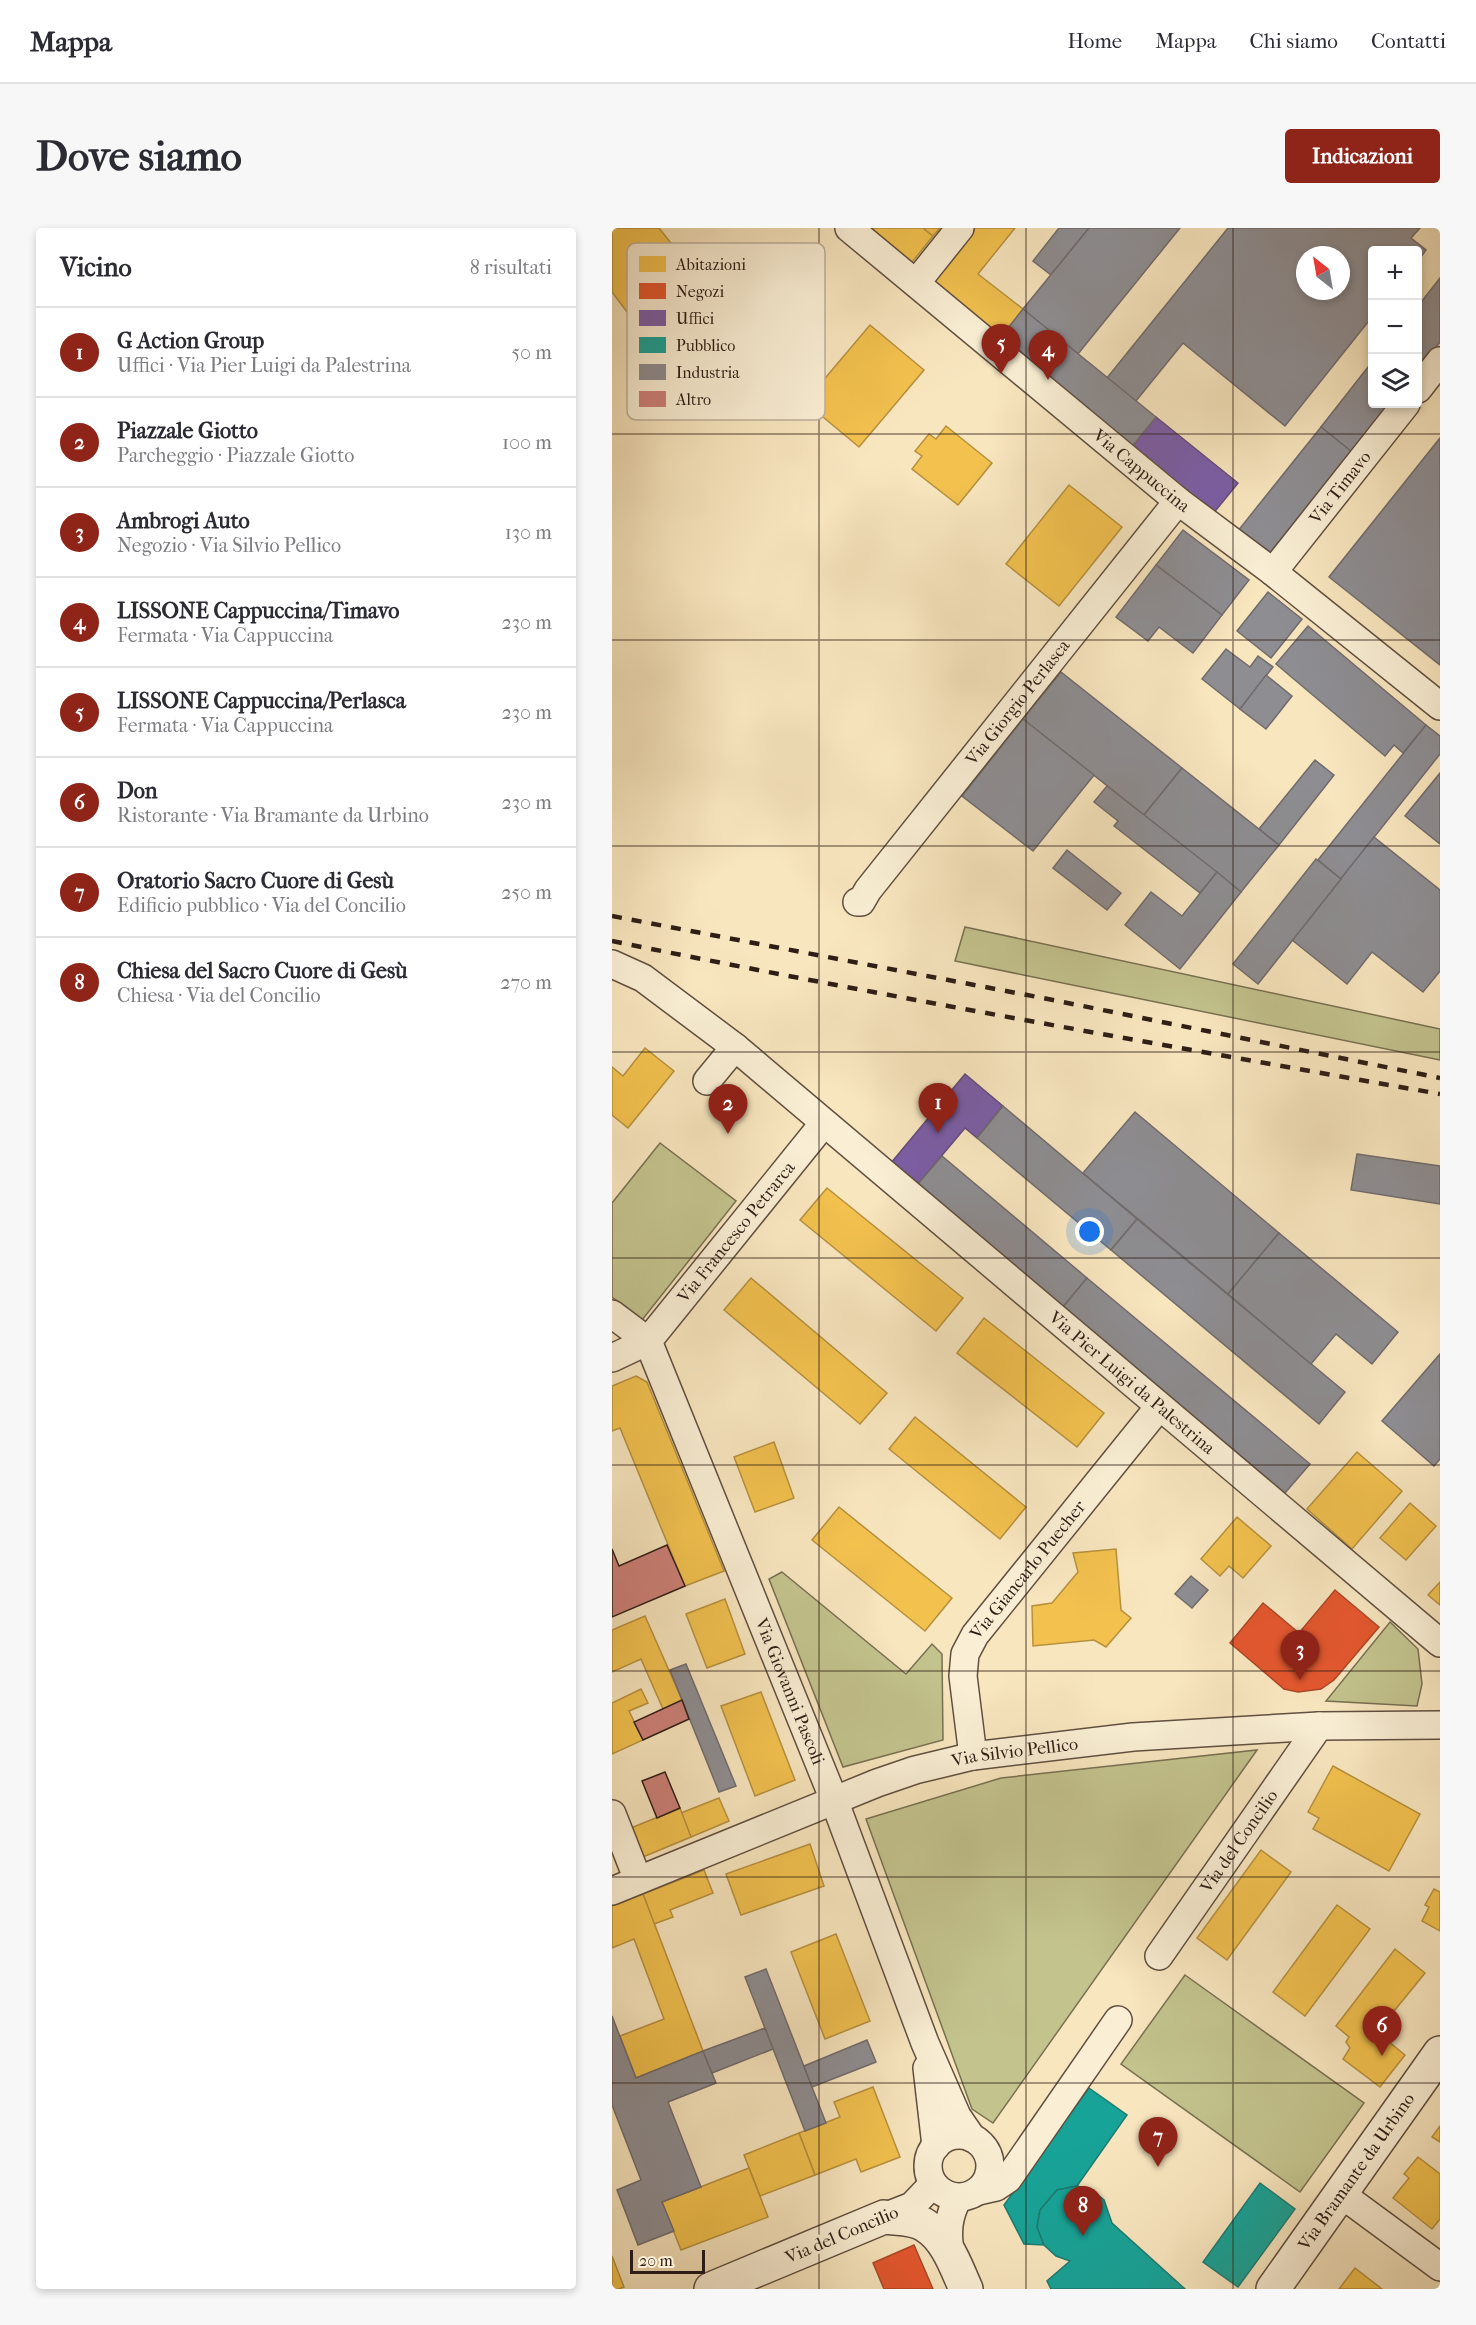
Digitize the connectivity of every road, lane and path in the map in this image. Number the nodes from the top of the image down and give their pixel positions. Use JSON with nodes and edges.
{"nodes":[{"id":1,"x":849,"y":228,"type":"edge"},
{"id":2,"x":960,"y":228,"type":"edge"},
{"id":3,"x":916,"y":283,"type":"junction"},
{"id":4,"x":1440,"y":361,"type":"edge"},
{"id":5,"x":1422,"y":384,"type":"edge"},
{"id":6,"x":1403,"y":408,"type":"edge"},
{"id":7,"x":1178,"y":501,"type":"junction"},
{"id":8,"x":1273,"y":572,"type":"junction"},
{"id":9,"x":1440,"y":706,"type":"edge"},
{"id":10,"x":857,"y":902,"type":"dead end"},
{"id":11,"x":613,"y":964,"type":"edge"},
{"id":12,"x":735,"y":1047,"type":"junction"},
{"id":13,"x":707,"y":1081,"type":"dead end"},
{"id":14,"x":824,"y":1123,"type":"junction"},
{"id":15,"x":612,"y":1314,"type":"edge"},
{"id":16,"x":648,"y":1341,"type":"junction"},
{"id":17,"x":612,"y":1358,"type":"edge"},
{"id":18,"x":1159,"y":1407,"type":"junction"},
{"id":19,"x":1440,"y":1643,"type":"edge"},
{"id":20,"x":1440,"y":1725,"type":"edge"},
{"id":21,"x":1319,"y":1726,"type":"junction"},
{"id":22,"x":973,"y":1756,"type":"junction"},
{"id":23,"x":834,"y":1800,"type":"junction"},
{"id":24,"x":612,"y":1814,"type":"edge"},
{"id":25,"x":638,"y":1880,"type":"junction"},
{"id":26,"x":612,"y":1891,"type":"edge"},
{"id":27,"x":1159,"y":1956,"type":"dead end"},
{"id":28,"x":1118,"y":2020,"type":"dead end"},
{"id":29,"x":925,"y":2043,"type":"junction"},
{"id":30,"x":1440,"y":2054,"type":"edge"},
{"id":31,"x":1036,"y":2136,"type":"junction"},
{"id":32,"x":936,"y":2146,"type":"junction"},
{"id":33,"x":981,"y":2147,"type":"junction"},
{"id":34,"x":933,"y":2184,"type":"junction"},
{"id":35,"x":968,"y":2194,"type":"junction"},
{"id":36,"x":1341,"y":2194,"type":"junction"},
{"id":37,"x":885,"y":2217,"type":"junction"},
{"id":38,"x":950,"y":2252,"type":"junction"},
{"id":39,"x":1440,"y":2267,"type":"edge"},
{"id":40,"x":711,"y":2289,"type":"edge"},
{"id":41,"x":966,"y":2289,"type":"edge"},
{"id":42,"x":1273,"y":2289,"type":"edge"}],
"edges":[{"from":1,"to":3,"type":"street","name":"Via Cappuccina"},
{"from":2,"to":3,"type":"street"},
{"from":3,"to":7,"type":"street","name":"Via Cappuccina"},
{"from":4,"to":5,"type":"street"},
{"from":6,"to":8,"type":"street","name":"Via Timavo"},
{"from":7,"to":8,"type":"street","name":"Via Cappuccina"},
{"from":7,"to":10,"type":"street","name":"Via Giorgio Perlasca"},
{"from":8,"to":9,"type":"street","name":"Via Cappuccina"},
{"from":11,"to":12,"type":"street","name":"Via Pier Luigi da Palestrina"},
{"from":12,"to":13,"type":"street"},
{"from":12,"to":14,"type":"street","name":"Via Pier Luigi da Palestrina"},
{"from":14,"to":16,"type":"street","name":"Via Francesco Petrarca"},
{"from":14,"to":18,"type":"street","name":"Via Pier Luigi da Palestrina"},
{"from":15,"to":16,"type":"street"},
{"from":16,"to":17,"type":"street","name":"Via Francesco Petrarca"},
{"from":16,"to":23,"type":"street","name":"Via Giovanni Pascoli"},
{"from":18,"to":19,"type":"street","name":"Via Pier Luigi da Palestrina"},
{"from":18,"to":22,"type":"street","name":"Via Giancarlo Puecher"},
{"from":20,"to":21,"type":"street","name":"Via Silvio Pellico"},
{"from":21,"to":22,"type":"street","name":"Via Silvio Pellico"},
{"from":21,"to":27,"type":"street","name":"Via del Concilio"},
{"from":22,"to":23,"type":"street","name":"Via Silvio Pellico"},
{"from":23,"to":25,"type":"street","name":"Via Silvio Pellico"},
{"from":23,"to":29,"type":"street","name":"Via Giovanni Pascoli"},
{"from":24,"to":25,"type":"street"},
{"from":25,"to":26,"type":"street","name":"Via Silvio Pellico"},
{"from":28,"to":31,"type":"street"},
{"from":29,"to":32,"type":"street","name":"Via Giovanni Pascoli"},
{"from":29,"to":33,"type":"street","name":"Via Giovanni Pascoli"},
{"from":30,"to":36,"type":"street","name":"Via Bramante da Urbino"},
{"from":31,"to":33,"type":"street"},
{"from":31,"to":35,"type":"street"},
{"from":32,"to":33,"type":"street"},
{"from":32,"to":34,"type":"street"},
{"from":33,"to":35,"type":"street"},
{"from":34,"to":35,"type":"street"},
{"from":34,"to":37,"type":"street","name":"Via del Concilio"},
{"from":35,"to":38,"type":"street"},
{"from":36,"to":39,"type":"street"},
{"from":36,"to":42,"type":"street","name":"Via Bramante da Urbino"},
{"from":37,"to":38,"type":"street"},
{"from":37,"to":40,"type":"street","name":"Via del Concilio"},
{"from":38,"to":41,"type":"street"}]}
